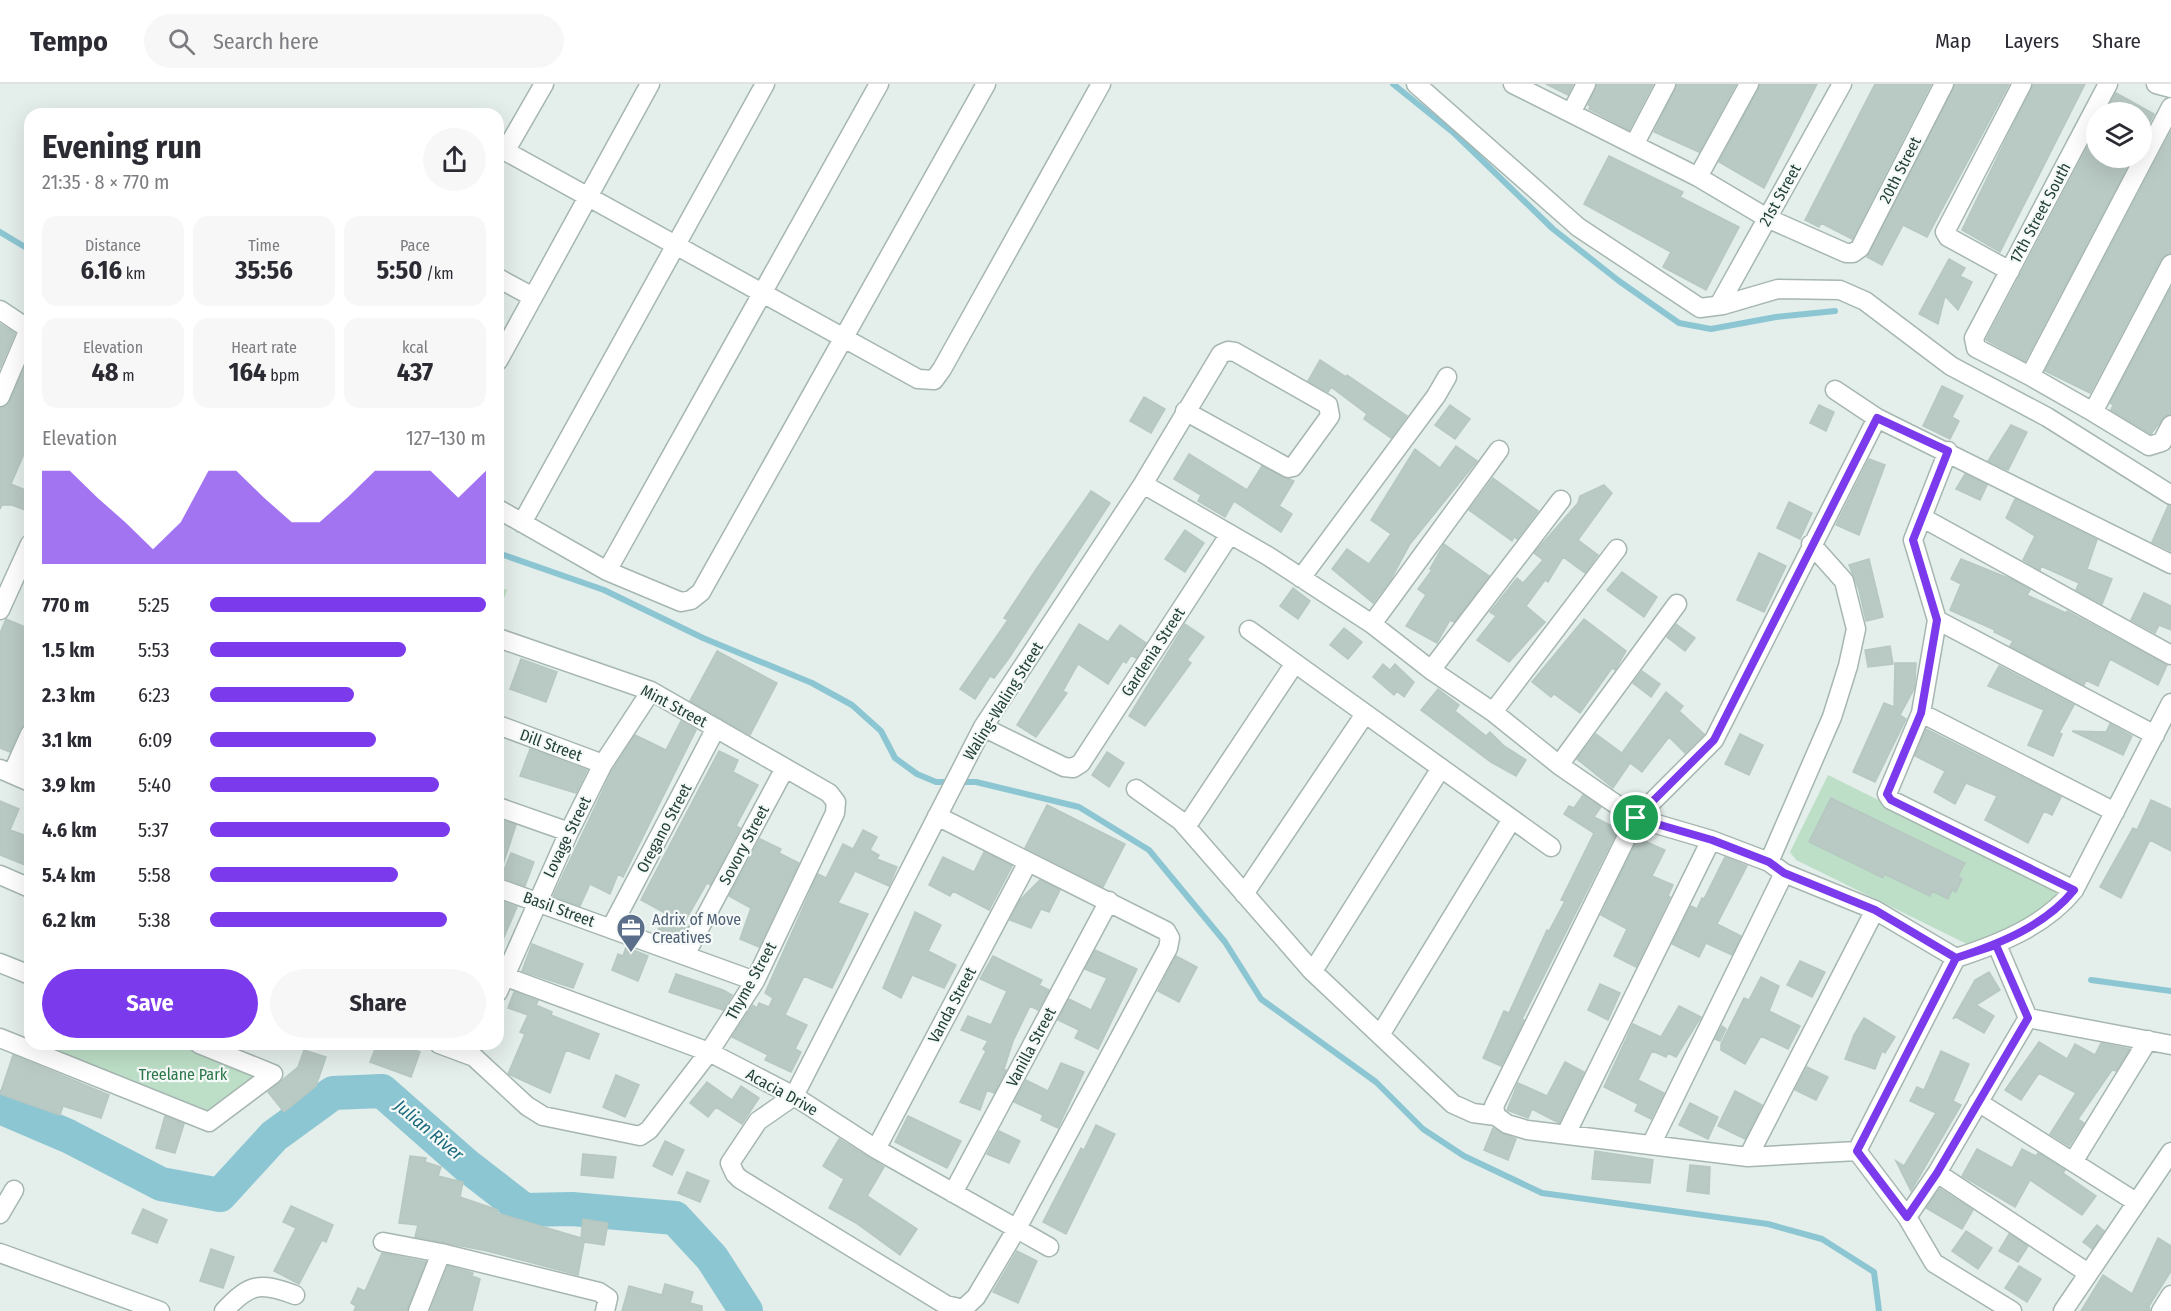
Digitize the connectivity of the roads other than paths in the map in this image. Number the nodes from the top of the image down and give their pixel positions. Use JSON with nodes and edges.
{"nodes":[{"id":1,"x":544,"y":84,"type":"edge"},
{"id":2,"x":650,"y":84,"type":"edge"},
{"id":3,"x":765,"y":84,"type":"edge"},
{"id":4,"x":879,"y":84,"type":"edge"},
{"id":5,"x":986,"y":84,"type":"edge"},
{"id":6,"x":1101,"y":84,"type":"edge"},
{"id":7,"x":1416,"y":84,"type":"edge"},
{"id":8,"x":1513,"y":84,"type":"edge"},
{"id":9,"x":1586,"y":84,"type":"edge"},
{"id":10,"x":1666,"y":84,"type":"edge"},
{"id":11,"x":1749,"y":84,"type":"edge"},
{"id":12,"x":1842,"y":84,"type":"edge"},
{"id":13,"x":1944,"y":84,"type":"edge"},
{"id":14,"x":2022,"y":84,"type":"edge"},
{"id":15,"x":2108,"y":84,"type":"edge"},
{"id":16,"x":2156,"y":84,"type":"edge"},
{"id":17,"x":2171,"y":88,"type":"edge"},
{"id":18,"x":2171,"y":108,"type":"edge"},
{"id":19,"x":1571,"y":113,"type":"junction"},
{"id":20,"x":504,"y":145,"type":"edge"},
{"id":21,"x":1634,"y":145,"type":"junction"},
{"id":22,"x":504,"y":149,"type":"edge"},
{"id":23,"x":1698,"y":177,"type":"junction"},
{"id":24,"x":587,"y":196,"type":"junction"},
{"id":25,"x":1767,"y":218,"type":"junction"},
{"id":26,"x":676,"y":246,"type":"junction"},
{"id":27,"x":2171,"y":264,"type":"edge"},
{"id":28,"x":2010,"y":271,"type":"junction"},
{"id":29,"x":504,"y":281,"type":"edge"},
{"id":30,"x":764,"y":292,"type":"junction"},
{"id":31,"x":533,"y":297,"type":"junction"},
{"id":32,"x":1719,"y":305,"type":"junction"},
{"id":33,"x":0,"y":310,"type":"edge"},
{"id":34,"x":24,"y":327,"type":"edge"},
{"id":35,"x":844,"y":336,"type":"junction"},
{"id":36,"x":24,"y":342,"type":"edge"},
{"id":37,"x":504,"y":350,"type":"edge"},
{"id":38,"x":2030,"y":376,"type":"junction"},
{"id":39,"x":1447,"y":377,"type":"dead end"},
{"id":40,"x":1835,"y":390,"type":"dead end"},
{"id":41,"x":0,"y":397,"type":"edge"},
{"id":42,"x":1185,"y":411,"type":"junction"},
{"id":43,"x":2093,"y":412,"type":"junction"},
{"id":44,"x":1877,"y":418,"type":"junction"},
{"id":45,"x":2171,"y":425,"type":"edge"},
{"id":46,"x":1499,"y":450,"type":"dead end"},
{"id":47,"x":1948,"y":451,"type":"junction"},
{"id":48,"x":1143,"y":484,"type":"junction"},
{"id":49,"x":2171,"y":495,"type":"edge"},
{"id":50,"x":1561,"y":500,"type":"dead end"},
{"id":51,"x":504,"y":512,"type":"edge"},
{"id":52,"x":1923,"y":518,"type":"junction"},
{"id":53,"x":522,"y":523,"type":"junction"},
{"id":54,"x":1230,"y":534,"type":"junction"},
{"id":55,"x":1812,"y":544,"type":"junction"},
{"id":56,"x":1617,"y":549,"type":"dead end"},
{"id":57,"x":24,"y":557,"type":"edge"},
{"id":58,"x":2171,"y":564,"type":"edge"},
{"id":59,"x":607,"y":571,"type":"junction"},
{"id":60,"x":1302,"y":578,"type":"junction"},
{"id":61,"x":1677,"y":604,"type":"dead end"},
{"id":62,"x":0,"y":610,"type":"edge"},
{"id":63,"x":1937,"y":620,"type":"junction"},
{"id":64,"x":1372,"y":624,"type":"junction"},
{"id":65,"x":1249,"y":630,"type":"dead end"},
{"id":66,"x":504,"y":640,"type":"edge"},
{"id":67,"x":2171,"y":655,"type":"edge"},
{"id":68,"x":1295,"y":663,"type":"junction"},
{"id":69,"x":1431,"y":670,"type":"junction"},
{"id":70,"x":651,"y":691,"type":"junction"},
{"id":71,"x":2171,"y":703,"type":"edge"},
{"id":72,"x":1493,"y":712,"type":"junction"},
{"id":73,"x":1921,"y":713,"type":"junction"},
{"id":74,"x":1365,"y":714,"type":"junction"},
{"id":75,"x":504,"y":727,"type":"edge"},
{"id":76,"x":983,"y":727,"type":"junction"},
{"id":77,"x":716,"y":728,"type":"junction"},
{"id":78,"x":2155,"y":735,"type":"junction"},
{"id":79,"x":24,"y":744,"type":"edge"},
{"id":80,"x":603,"y":764,"type":"junction"},
{"id":81,"x":1559,"y":765,"type":"junction"},
{"id":82,"x":785,"y":768,"type":"junction"},
{"id":83,"x":1441,"y":768,"type":"junction"},
{"id":84,"x":6,"y":772,"type":"edge"},
{"id":85,"x":24,"y":780,"type":"edge"},
{"id":86,"x":1136,"y":789,"type":"dead end"},
{"id":87,"x":836,"y":802,"type":"joint"},
{"id":88,"x":504,"y":809,"type":"edge"},
{"id":89,"x":2115,"y":812,"type":"junction"},
{"id":90,"x":937,"y":816,"type":"junction"},
{"id":91,"x":1636,"y":818,"type":"junction"},
{"id":92,"x":1512,"y":819,"type":"junction"},
{"id":93,"x":1186,"y":827,"type":"junction"},
{"id":94,"x":568,"y":832,"type":"junction"},
{"id":95,"x":1712,"y":840,"type":"junction"},
{"id":96,"x":1551,"y":847,"type":"dead end"},
{"id":97,"x":1029,"y":862,"type":"junction"},
{"id":98,"x":1777,"y":868,"type":"junction"},
{"id":99,"x":0,"y":875,"type":"edge"},
{"id":100,"x":24,"y":885,"type":"edge"},
{"id":101,"x":504,"y":890,"type":"edge"},
{"id":102,"x":2074,"y":890,"type":"junction"},
{"id":103,"x":1244,"y":894,"type":"junction"},
{"id":104,"x":537,"y":901,"type":"junction"},
{"id":105,"x":1109,"y":901,"type":"junction"},
{"id":106,"x":1875,"y":910,"type":"junction"},
{"id":107,"x":611,"y":928,"type":"junction"},
{"id":108,"x":1996,"y":945,"type":"junction"},
{"id":109,"x":685,"y":955,"type":"junction"},
{"id":110,"x":1956,"y":958,"type":"junction"},
{"id":111,"x":0,"y":963,"type":"edge"},
{"id":112,"x":1313,"y":971,"type":"junction"},
{"id":113,"x":504,"y":972,"type":"edge"},
{"id":114,"x":24,"y":973,"type":"edge"},
{"id":115,"x":755,"y":981,"type":"junction"},
{"id":116,"x":504,"y":982,"type":"edge"},
{"id":117,"x":2028,"y":1018,"type":"junction"},
{"id":118,"x":1380,"y":1035,"type":"junction"},
{"id":119,"x":0,"y":1038,"type":"edge"},
{"id":120,"x":2148,"y":1040,"type":"junction"},
{"id":121,"x":24,"y":1044,"type":"edge"},
{"id":122,"x":2171,"y":1045,"type":"edge"},
{"id":123,"x":214,"y":1050,"type":"edge"},
{"id":124,"x":476,"y":1050,"type":"edge"},
{"id":125,"x":53,"y":1052,"type":"edge"},
{"id":126,"x":709,"y":1052,"type":"junction"},
{"id":127,"x":794,"y":1096,"type":"junction"},
{"id":128,"x":1978,"y":1102,"type":"junction"},
{"id":129,"x":1497,"y":1116,"type":"junction"},
{"id":130,"x":1566,"y":1134,"type":"junction"},
{"id":131,"x":1651,"y":1145,"type":"junction"},
{"id":132,"x":876,"y":1149,"type":"junction"},
{"id":133,"x":1857,"y":1151,"type":"junction"},
{"id":134,"x":2171,"y":1152,"type":"edge"},
{"id":135,"x":1748,"y":1157,"type":"junction"},
{"id":136,"x":2073,"y":1162,"type":"junction"},
{"id":137,"x":1937,"y":1173,"type":"junction"},
{"id":138,"x":14,"y":1190,"type":"dead end"},
{"id":139,"x":953,"y":1193,"type":"junction"},
{"id":140,"x":2136,"y":1202,"type":"junction"},
{"id":141,"x":0,"y":1214,"type":"edge"},
{"id":142,"x":1907,"y":1217,"type":"junction"},
{"id":143,"x":1016,"y":1230,"type":"junction"},
{"id":144,"x":383,"y":1242,"type":"dead end"},
{"id":145,"x":1049,"y":1247,"type":"dead end"},
{"id":146,"x":0,"y":1253,"type":"edge"},
{"id":147,"x":441,"y":1253,"type":"junction"},
{"id":148,"x":2088,"y":1273,"type":"junction"},
{"id":149,"x":295,"y":1295,"type":"dead end"},
{"id":150,"x":2171,"y":1295,"type":"edge"},
{"id":151,"x":607,"y":1304,"type":"edge"},
{"id":152,"x":160,"y":1311,"type":"edge"},
{"id":153,"x":224,"y":1311,"type":"edge"},
{"id":154,"x":417,"y":1311,"type":"edge"},
{"id":155,"x":2012,"y":1311,"type":"edge"},
{"id":156,"x":2063,"y":1311,"type":"edge"},
{"id":157,"x":2161,"y":1311,"type":"edge"}],
"edges":[{"from":1,"to":20,"type":"street"},
{"from":2,"to":24,"type":"street"},
{"from":3,"to":26,"type":"street"},
{"from":4,"to":30,"type":"street"},
{"from":5,"to":35,"type":"street"},
{"from":6,"to":35,"type":"street"},
{"from":7,"to":32,"type":"street"},
{"from":8,"to":19,"type":"street"},
{"from":9,"to":19,"type":"street"},
{"from":10,"to":21,"type":"street"},
{"from":11,"to":23,"type":"street"},
{"from":12,"to":25,"type":"street","name":"21st Street"},
{"from":13,"to":25,"type":"street","name":"20th Street"},
{"from":14,"to":28,"type":"street"},
{"from":15,"to":28,"type":"street","name":"17th Street South"},
{"from":16,"to":17,"type":"street"},
{"from":18,"to":38,"type":"street"},
{"from":19,"to":21,"type":"street"},
{"from":21,"to":23,"type":"street"},
{"from":22,"to":24,"type":"street"},
{"from":23,"to":25,"type":"street"},
{"from":24,"to":26,"type":"street"},
{"from":24,"to":31,"type":"street"},
{"from":25,"to":32,"type":"street","name":"21st Street"},
{"from":26,"to":30,"type":"street"},
{"from":26,"to":53,"type":"street"},
{"from":27,"to":43,"type":"street"},
{"from":28,"to":38,"type":"street","name":"17th Street South"},
{"from":29,"to":31,"type":"street"},
{"from":30,"to":35,"type":"street"},
{"from":30,"to":59,"type":"street"},
{"from":31,"to":37,"type":"street"},
{"from":32,"to":49,"type":"street"},
{"from":33,"to":34,"type":"street"},
{"from":35,"to":59,"type":"street"},
{"from":36,"to":41,"type":"street"},
{"from":38,"to":43,"type":"street"},
{"from":39,"to":60,"type":"street"},
{"from":40,"to":44,"type":"street"},
{"from":42,"to":42,"type":"street","name":"Waling-Waling Street"},
{"from":42,"to":48,"type":"street","name":"Waling-Waling Street"},
{"from":43,"to":45,"type":"street"},
{"from":44,"to":47,"type":"street"},
{"from":44,"to":55,"type":"street"},
{"from":46,"to":64,"type":"street"},
{"from":47,"to":52,"type":"street"},
{"from":47,"to":58,"type":"street"},
{"from":48,"to":54,"type":"street"},
{"from":48,"to":76,"type":"street","name":"Waling-Waling Street"},
{"from":50,"to":69,"type":"street"},
{"from":51,"to":53,"type":"street"},
{"from":52,"to":63,"type":"street"},
{"from":52,"to":67,"type":"street"},
{"from":53,"to":59,"type":"street"},
{"from":54,"to":60,"type":"street"},
{"from":54,"to":76,"type":"street","name":"Gardenia Street"},
{"from":55,"to":91,"type":"street"},
{"from":55,"to":98,"type":"street"},
{"from":56,"to":72,"type":"street"},
{"from":57,"to":62,"type":"street"},
{"from":60,"to":64,"type":"street"},
{"from":61,"to":81,"type":"street"},
{"from":63,"to":73,"type":"street"},
{"from":63,"to":78,"type":"street"},
{"from":64,"to":69,"type":"street"},
{"from":65,"to":68,"type":"street"},
{"from":66,"to":70,"type":"street","name":"Mint Street"},
{"from":68,"to":74,"type":"street"},
{"from":68,"to":93,"type":"street"},
{"from":69,"to":72,"type":"street"},
{"from":70,"to":77,"type":"street","name":"Mint Street"},
{"from":70,"to":80,"type":"street","name":"Lovage Street"},
{"from":71,"to":78,"type":"street"},
{"from":72,"to":81,"type":"street"},
{"from":73,"to":89,"type":"street"},
{"from":73,"to":102,"type":"street"},
{"from":74,"to":83,"type":"street"},
{"from":74,"to":103,"type":"street"},
{"from":75,"to":80,"type":"street","name":"Dill Street"},
{"from":76,"to":90,"type":"street","name":"Waling-Waling Street"},
{"from":77,"to":82,"type":"street","name":"Mint Street"},
{"from":77,"to":107,"type":"street","name":"Oregano Street"},
{"from":78,"to":89,"type":"street"},
{"from":79,"to":84,"type":"street"},
{"from":80,"to":94,"type":"street","name":"Lovage Street"},
{"from":81,"to":91,"type":"street"},
{"from":82,"to":87,"type":"street","name":"Mint Street"},
{"from":82,"to":109,"type":"street","name":"Sovory Street"},
{"from":83,"to":92,"type":"street"},
{"from":83,"to":112,"type":"street"},
{"from":84,"to":85,"type":"street"},
{"from":86,"to":93,"type":"street"},
{"from":87,"to":115,"type":"street","name":"Thyme Street"},
{"from":88,"to":94,"type":"street"},
{"from":89,"to":102,"type":"street"},
{"from":90,"to":97,"type":"street"},
{"from":90,"to":127,"type":"street","name":"Waling-Waling Street"},
{"from":91,"to":95,"type":"street"},
{"from":91,"to":129,"type":"street"},
{"from":92,"to":96,"type":"street"},
{"from":92,"to":118,"type":"street"},
{"from":93,"to":103,"type":"street"},
{"from":94,"to":104,"type":"street","name":"Lovage Street"},
{"from":95,"to":98,"type":"street"},
{"from":95,"to":130,"type":"street"},
{"from":97,"to":105,"type":"street"},
{"from":97,"to":132,"type":"street","name":"Vanda Street"},
{"from":98,"to":106,"type":"street"},
{"from":98,"to":131,"type":"street"},
{"from":99,"to":100,"type":"street"},
{"from":101,"to":104,"type":"street","name":"Basil Street"},
{"from":102,"to":108,"type":"street"},
{"from":103,"to":112,"type":"street"},
{"from":104,"to":107,"type":"street","name":"Basil Street"},
{"from":104,"to":113,"type":"street","name":"Lovage Street"},
{"from":105,"to":139,"type":"street","name":"Vanilla Street"},
{"from":105,"to":143,"type":"street"},
{"from":106,"to":110,"type":"street"},
{"from":106,"to":135,"type":"street"},
{"from":107,"to":109,"type":"street","name":"Basil Street"},
{"from":108,"to":110,"type":"street"},
{"from":108,"to":117,"type":"street"},
{"from":109,"to":115,"type":"street","name":"Basil Street"},
{"from":110,"to":133,"type":"street"},
{"from":111,"to":114,"type":"street"},
{"from":112,"to":118,"type":"street"},
{"from":115,"to":126,"type":"street","name":"Thyme Street"},
{"from":116,"to":126,"type":"street","name":"Acacia Drive"},
{"from":117,"to":120,"type":"street"},
{"from":117,"to":128,"type":"street"},
{"from":118,"to":129,"type":"street"},
{"from":119,"to":121,"type":"street"},
{"from":120,"to":122,"type":"street"},
{"from":120,"to":136,"type":"street"},
{"from":123,"to":125,"type":"street"},
{"from":124,"to":126,"type":"street","name":"Thyme Street"},
{"from":126,"to":127,"type":"street","name":"Acacia Drive"},
{"from":127,"to":132,"type":"street","name":"Acacia Drive"},
{"from":127,"to":143,"type":"street"},
{"from":128,"to":136,"type":"street"},
{"from":128,"to":137,"type":"street"},
{"from":129,"to":130,"type":"street"},
{"from":130,"to":131,"type":"street"},
{"from":131,"to":135,"type":"street"},
{"from":132,"to":139,"type":"street","name":"Acacia Drive"},
{"from":133,"to":135,"type":"street"},
{"from":133,"to":142,"type":"street"},
{"from":134,"to":140,"type":"street"},
{"from":136,"to":140,"type":"street"},
{"from":137,"to":142,"type":"street"},
{"from":137,"to":148,"type":"street"},
{"from":138,"to":141,"type":"street"},
{"from":139,"to":143,"type":"street","name":"Acacia Drive"},
{"from":140,"to":148,"type":"street"},
{"from":142,"to":155,"type":"street"},
{"from":143,"to":145,"type":"street","name":"Acacia Drive"},
{"from":144,"to":147,"type":"street"},
{"from":146,"to":152,"type":"street"},
{"from":147,"to":151,"type":"street"},
{"from":147,"to":154,"type":"street"},
{"from":148,"to":156,"type":"street"},
{"from":149,"to":153,"type":"street"},
{"from":150,"to":157,"type":"street"}]}
